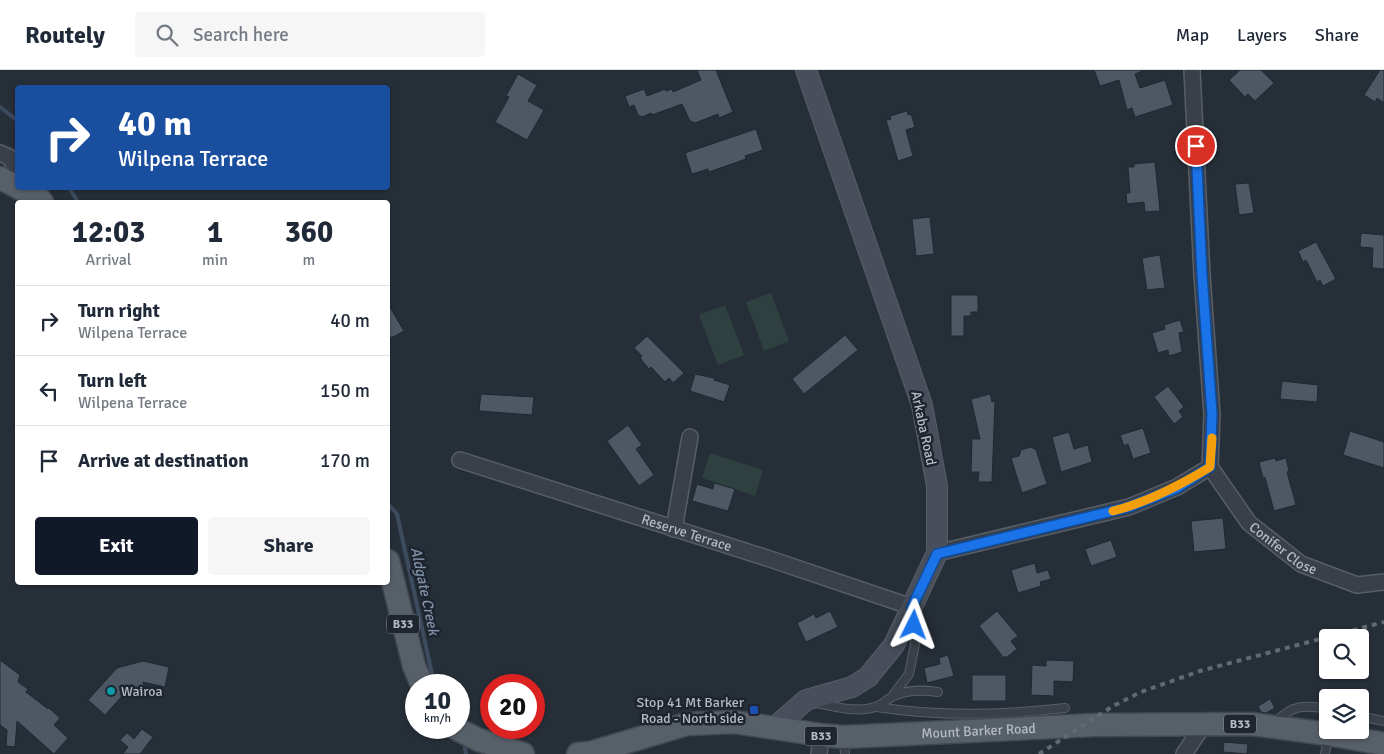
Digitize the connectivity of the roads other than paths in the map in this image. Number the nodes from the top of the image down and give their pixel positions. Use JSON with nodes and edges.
{"nodes":[{"id":1,"x":806,"y":70,"type":"edge"},
{"id":2,"x":1192,"y":70,"type":"edge"},
{"id":3,"x":0,"y":153,"type":"edge"},
{"id":4,"x":15,"y":166,"type":"edge"},
{"id":5,"x":0,"y":178,"type":"edge"},
{"id":6,"x":15,"y":185,"type":"edge"},
{"id":7,"x":690,"y":437,"type":"dead end"},
{"id":8,"x":460,"y":460,"type":"dead end"},
{"id":9,"x":1210,"y":467,"type":"junction"},
{"id":10,"x":674,"y":529,"type":"junction"},
{"id":11,"x":937,"y":554,"type":"junction"},
{"id":12,"x":390,"y":569,"type":"edge"},
{"id":13,"x":1384,"y":582,"type":"edge"},
{"id":14,"x":912,"y":607,"type":"junction"},
{"id":15,"x":417,"y":674,"type":"edge"},
{"id":16,"x":938,"y":692,"type":"dead end"},
{"id":17,"x":893,"y":696,"type":"junction"},
{"id":18,"x":806,"y":700,"type":"junction"},
{"id":19,"x":877,"y":707,"type":"junction"},
{"id":20,"x":1319,"y":707,"type":"edge"},
{"id":21,"x":1065,"y":708,"type":"dead end"},
{"id":22,"x":1369,"y":718,"type":"edge"},
{"id":23,"x":1384,"y":721,"type":"edge"},
{"id":24,"x":1204,"y":724,"type":"junction"},
{"id":25,"x":1272,"y":726,"type":"junction"},
{"id":26,"x":776,"y":728,"type":"junction"},
{"id":27,"x":470,"y":736,"type":"edge"},
{"id":28,"x":1327,"y":744,"type":"edge"},
{"id":29,"x":1384,"y":744,"type":"edge"},
{"id":30,"x":820,"y":745,"type":"edge"},
{"id":31,"x":844,"y":745,"type":"edge"},
{"id":32,"x":523,"y":754,"type":"edge"},
{"id":33,"x":578,"y":754,"type":"edge"},
{"id":34,"x":1184,"y":754,"type":"edge"}],
"edges":[{"from":1,"to":11,"type":"street","name":"Arkaba Road"},
{"from":2,"to":9,"type":"street"},
{"from":3,"to":4,"type":"street"},
{"from":5,"to":6,"type":"main road"},
{"from":7,"to":10,"type":"street"},
{"from":8,"to":10,"type":"street","name":"Reserve Terrace"},
{"from":9,"to":11,"type":"street"},
{"from":9,"to":13,"type":"street","name":"Conifer Close"},
{"from":10,"to":14,"type":"street","name":"Reserve Terrace"},
{"from":11,"to":14,"type":"street","name":"Arkaba Road"},
{"from":12,"to":15,"type":"main road","number":"B33"},
{"from":14,"to":17,"type":"lane"},
{"from":14,"to":18,"type":"street","name":"Arkaba Road"},
{"from":16,"to":17,"type":"lane"},
{"from":17,"to":19,"type":"lane"},
{"from":18,"to":19,"type":"lane"},
{"from":18,"to":26,"type":"street","name":"Arkaba Road"},
{"from":19,"to":21,"type":"lane"},
{"from":20,"to":25,"type":"lane"},
{"from":22,"to":23,"type":"lane"},
{"from":24,"to":25,"type":"main road","name":"Mount Barker Road","number":"B33"},
{"from":24,"to":31,"type":"main road","name":"Mount Barker Road","number":"B33"},
{"from":24,"to":34,"type":"street"},
{"from":25,"to":28,"type":"main road","name":"Mount Barker Road","number":"B33"},
{"from":26,"to":30,"type":"main road","name":"Mount Barker Road","number":"B33"},
{"from":26,"to":33,"type":"main road","name":"Mount Barker Road","number":"B33"},
{"from":27,"to":32,"type":"main road"},
{"from":28,"to":29,"type":"main road","name":"Mount Barker Road","number":"B33"},
{"from":30,"to":31,"type":"main road","name":"Mount Barker Road","number":"B33"}]}
